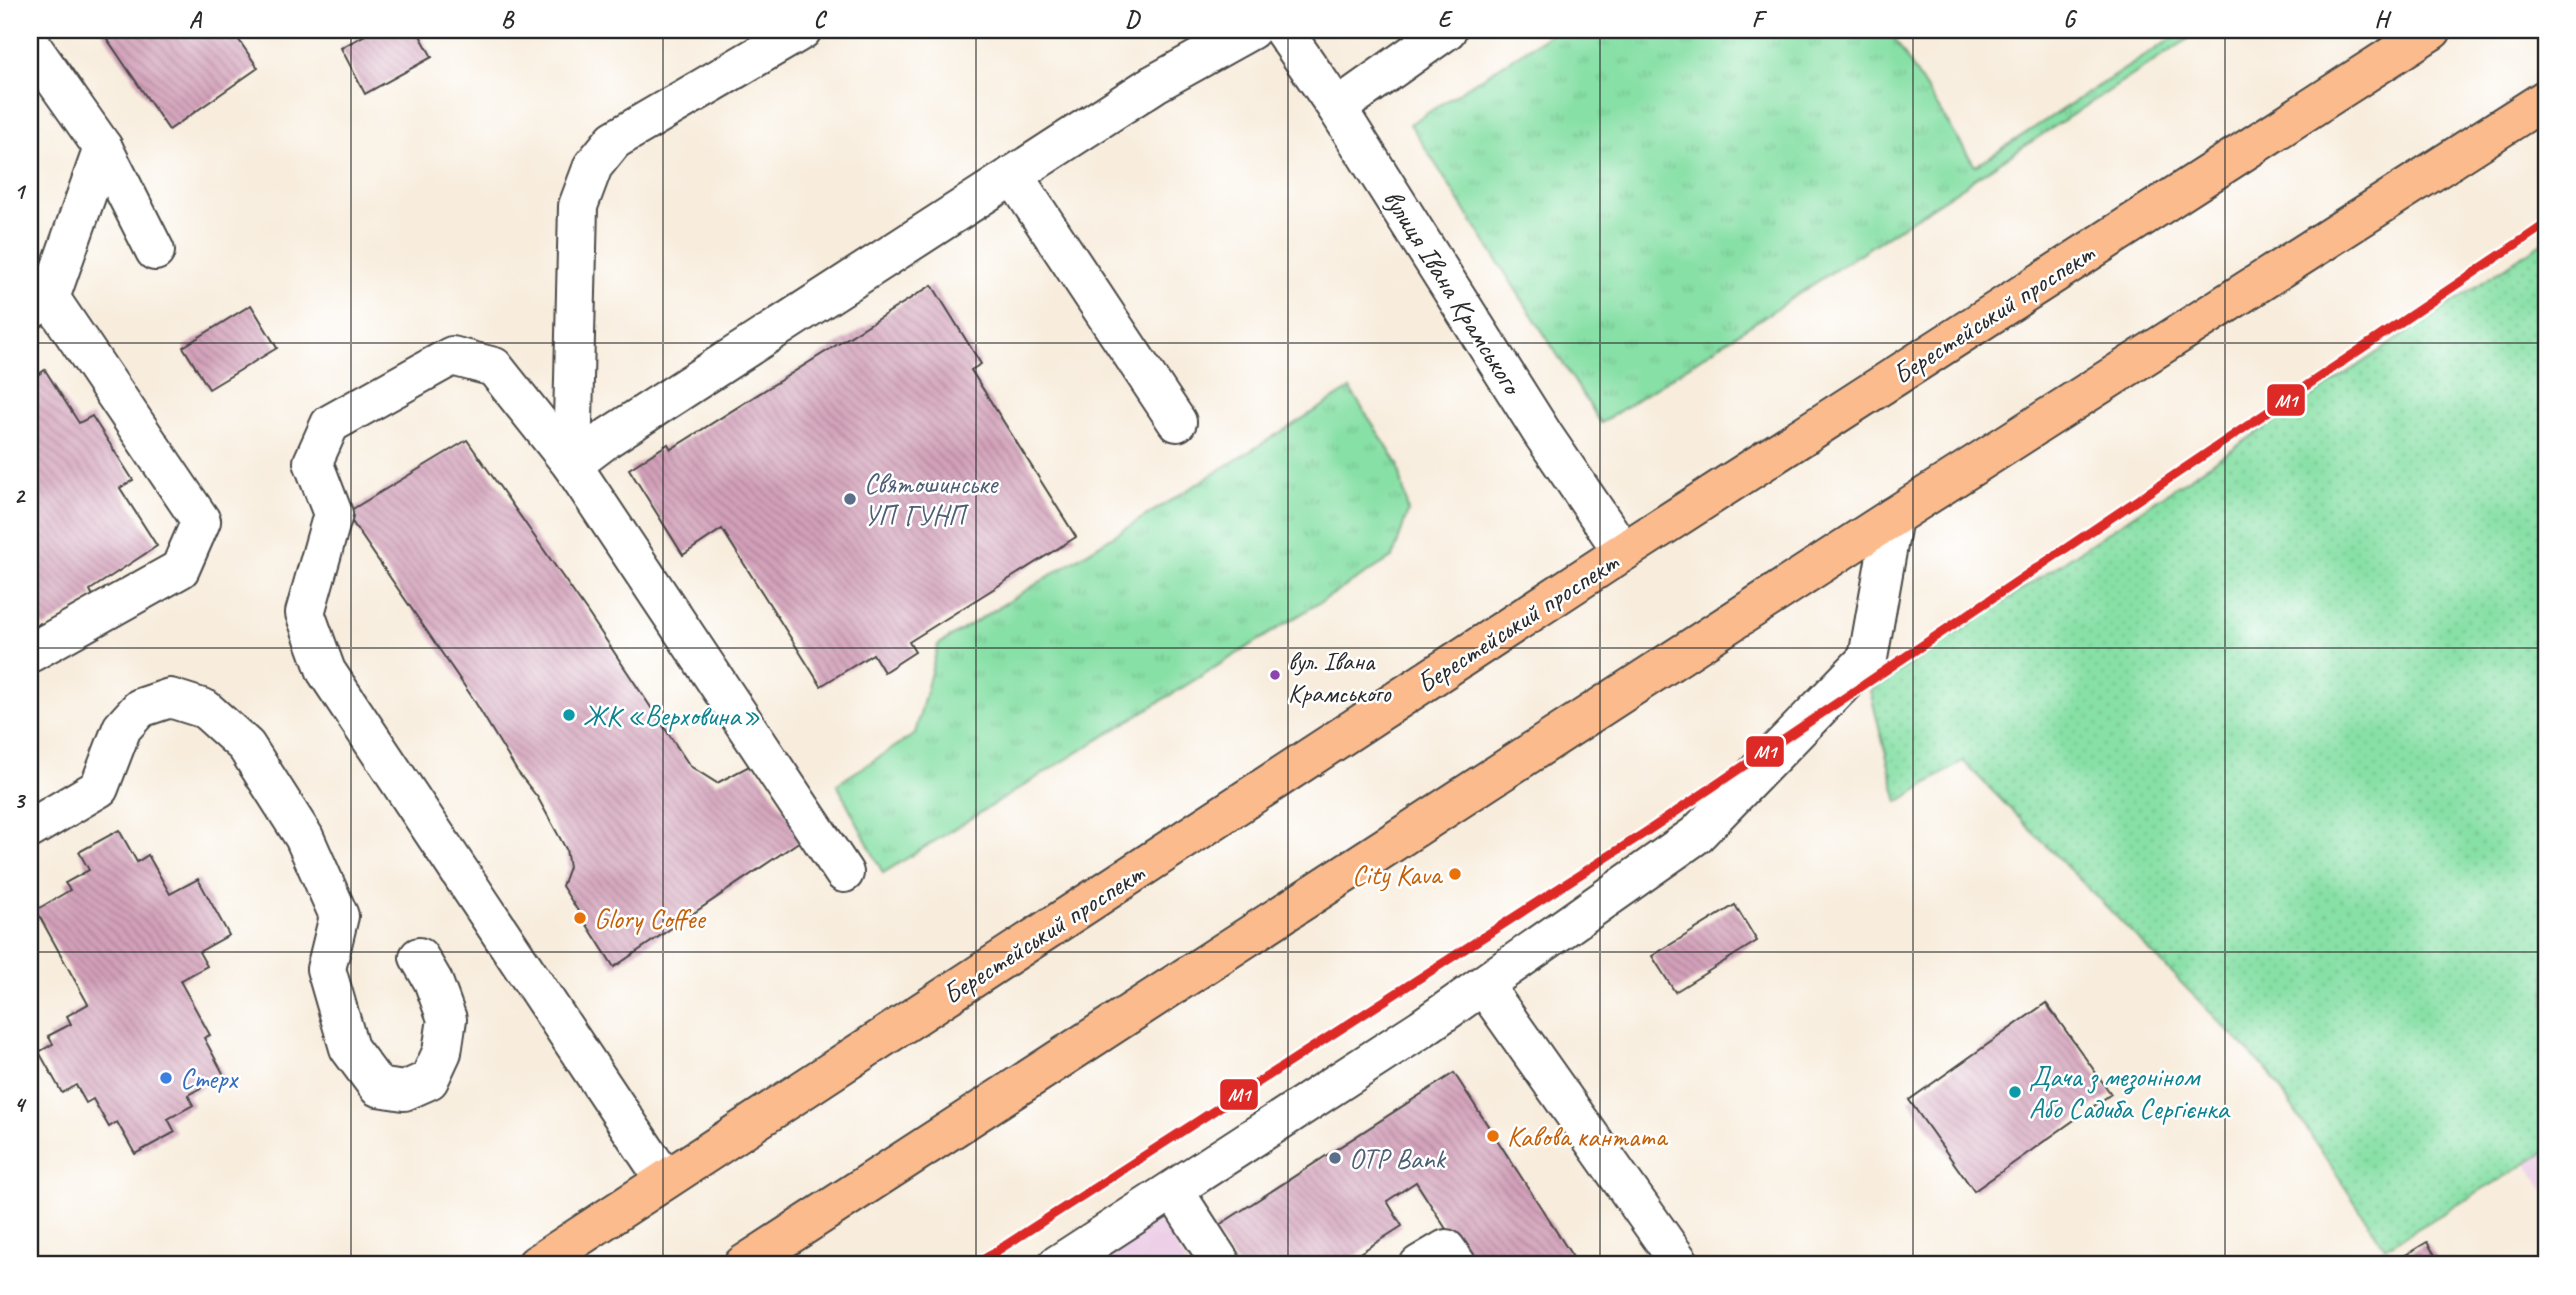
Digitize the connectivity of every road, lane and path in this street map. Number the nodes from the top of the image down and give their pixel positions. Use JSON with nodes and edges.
{"nodes":[{"id":1,"x":802,"y":30,"type":"edge"},
{"id":2,"x":1251,"y":30,"type":"edge"},
{"id":3,"x":1283,"y":30,"type":"edge"},
{"id":4,"x":1447,"y":30,"type":"edge"},
{"id":5,"x":2432,"y":30,"type":"edge"},
{"id":6,"x":30,"y":44,"type":"edge"},
{"id":7,"x":2546,"y":99,"type":"edge"},
{"id":8,"x":1337,"y":108,"type":"junction"},
{"id":9,"x":103,"y":148,"type":"junction"},
{"id":10,"x":1013,"y":175,"type":"junction"},
{"id":11,"x":155,"y":251,"type":"dead end"},
{"id":12,"x":40,"y":304,"type":"edge"},
{"id":13,"x":1177,"y":422,"type":"dead end"},
{"id":14,"x":572,"y":465,"type":"junction"},
{"id":15,"x":1893,"y":517,"type":"junction"},
{"id":16,"x":1623,"y":552,"type":"junction"},
{"id":17,"x":30,"y":653,"type":"edge"},
{"id":18,"x":30,"y":829,"type":"edge"},
{"id":19,"x":844,"y":873,"type":"dead end"},
{"id":20,"x":419,"y":957,"type":"dead end"},
{"id":21,"x":1484,"y":986,"type":"junction"},
{"id":22,"x":665,"y":1180,"type":"junction"},
{"id":23,"x":1174,"y":1191,"type":"junction"},
{"id":24,"x":536,"y":1265,"type":"edge"},
{"id":25,"x":743,"y":1265,"type":"edge"},
{"id":26,"x":1057,"y":1265,"type":"edge"},
{"id":27,"x":1222,"y":1265,"type":"edge"},
{"id":28,"x":1419,"y":1265,"type":"edge"},
{"id":29,"x":1457,"y":1265,"type":"edge"},
{"id":30,"x":1681,"y":1265,"type":"edge"}],
"edges":[{"from":1,"to":14,"type":"street"},
{"from":2,"to":10,"type":"street"},
{"from":3,"to":8,"type":"street","name":"вулиця Івана Крамського"},
{"from":4,"to":8,"type":"street"},
{"from":5,"to":16,"type":"main road","name":"Берестейський проспект"},
{"from":6,"to":9,"type":"street"},
{"from":7,"to":15,"type":"main road"},
{"from":8,"to":16,"type":"street","name":"вулиця Івана Крамського"},
{"from":9,"to":11,"type":"street"},
{"from":9,"to":12,"type":"street"},
{"from":10,"to":13,"type":"street"},
{"from":10,"to":14,"type":"street"},
{"from":12,"to":17,"type":"street"},
{"from":14,"to":19,"type":"street"},
{"from":14,"to":22,"type":"street"},
{"from":15,"to":21,"type":"street"},
{"from":15,"to":25,"type":"main road"},
{"from":16,"to":22,"type":"main road","name":"Берестейський проспект"},
{"from":18,"to":20,"type":"street"},
{"from":21,"to":23,"type":"street"},
{"from":21,"to":30,"type":"street"},
{"from":22,"to":24,"type":"main road","name":"Берестейський проспект"},
{"from":23,"to":26,"type":"street"},
{"from":23,"to":27,"type":"street"},
{"from":28,"to":29,"type":"street"}]}
